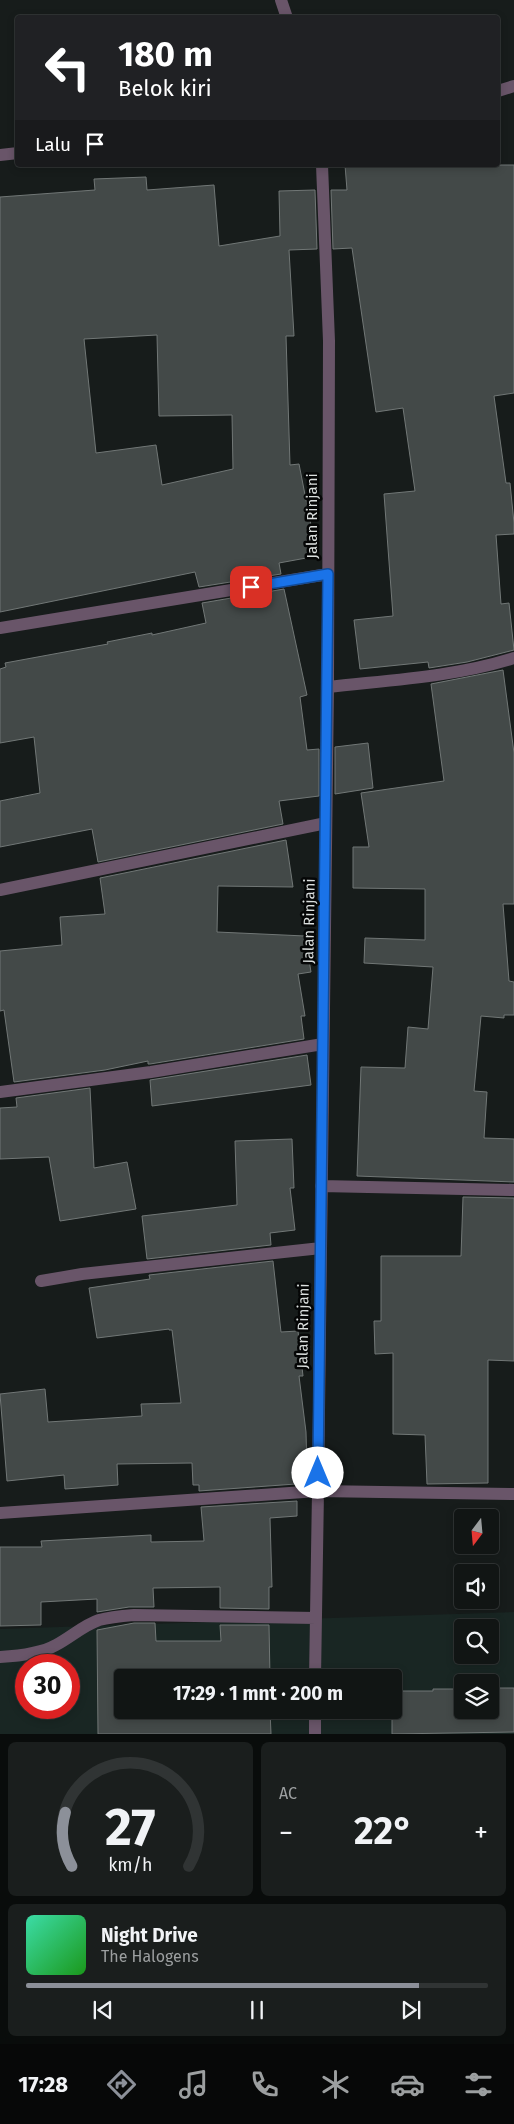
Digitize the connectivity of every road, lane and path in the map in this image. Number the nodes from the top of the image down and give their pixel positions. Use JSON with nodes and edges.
{"nodes":[{"id":1,"x":281,"y":0,"type":"edge"},
{"id":2,"x":286,"y":15,"type":"edge"},
{"id":3,"x":514,"y":86,"type":"edge"},
{"id":4,"x":500,"y":90,"type":"edge"},
{"id":5,"x":15,"y":153,"type":"edge"},
{"id":6,"x":0,"y":155,"type":"edge"},
{"id":7,"x":322,"y":167,"type":"edge"},
{"id":8,"x":328,"y":574,"type":"junction"},
{"id":9,"x":0,"y":628,"type":"edge"},
{"id":10,"x":514,"y":658,"type":"edge"},
{"id":11,"x":328,"y":686,"type":"junction"},
{"id":12,"x":326,"y":823,"type":"junction"},
{"id":13,"x":0,"y":890,"type":"edge"},
{"id":14,"x":323,"y":1044,"type":"junction"},
{"id":15,"x":0,"y":1092,"type":"edge"},
{"id":16,"x":322,"y":1186,"type":"junction"},
{"id":17,"x":514,"y":1190,"type":"edge"},
{"id":18,"x":321,"y":1248,"type":"junction"},
{"id":19,"x":41,"y":1281,"type":"dead end"},
{"id":20,"x":318,"y":1491,"type":"junction"},
{"id":21,"x":514,"y":1494,"type":"edge"},
{"id":22,"x":0,"y":1512,"type":"edge"},
{"id":23,"x":316,"y":1618,"type":"junction"},
{"id":24,"x":0,"y":1657,"type":"edge"},
{"id":25,"x":315,"y":1669,"type":"edge"},
{"id":26,"x":315,"y":1719,"type":"edge"},
{"id":27,"x":315,"y":1734,"type":"edge"}],
"edges":[{"from":1,"to":2,"type":"street"},
{"from":3,"to":4,"type":"street"},
{"from":5,"to":6,"type":"street"},
{"from":7,"to":8,"type":"street","name":"Jalan Rinjani"},
{"from":8,"to":9,"type":"street"},
{"from":8,"to":11,"type":"street","name":"Jalan Rinjani"},
{"from":10,"to":11,"type":"street"},
{"from":11,"to":12,"type":"street","name":"Jalan Rinjani"},
{"from":12,"to":13,"type":"street"},
{"from":12,"to":14,"type":"street","name":"Jalan Rinjani"},
{"from":14,"to":15,"type":"street"},
{"from":14,"to":16,"type":"street","name":"Jalan Rinjani"},
{"from":16,"to":17,"type":"street"},
{"from":16,"to":18,"type":"street","name":"Jalan Rinjani"},
{"from":18,"to":19,"type":"street"},
{"from":18,"to":20,"type":"street","name":"Jalan Rinjani"},
{"from":20,"to":21,"type":"street"},
{"from":20,"to":22,"type":"street"},
{"from":20,"to":23,"type":"street","name":"Jalan Rinjani"},
{"from":23,"to":24,"type":"street"},
{"from":23,"to":25,"type":"street","name":"Jalan Rinjani"},
{"from":26,"to":27,"type":"street"}]}
